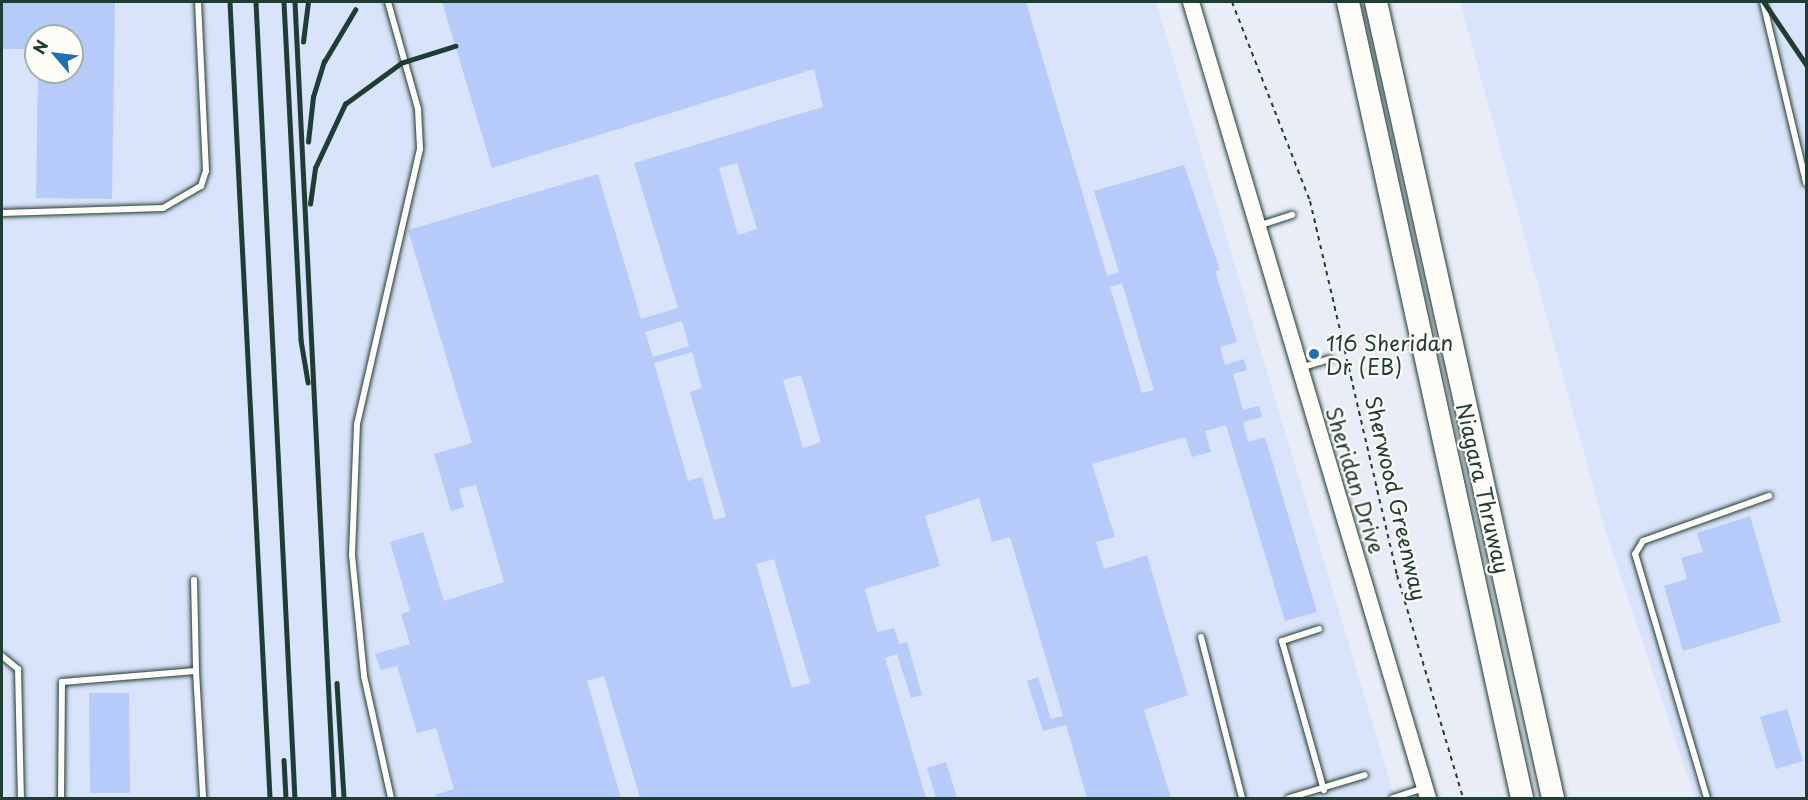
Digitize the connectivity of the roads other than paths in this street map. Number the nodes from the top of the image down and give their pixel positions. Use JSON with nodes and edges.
{"nodes":[{"id":1,"x":198,"y":2,"type":"edge"},
{"id":2,"x":388,"y":2,"type":"edge"},
{"id":3,"x":1191,"y":2,"type":"edge"},
{"id":4,"x":1348,"y":2,"type":"edge"},
{"id":5,"x":1376,"y":2,"type":"edge"},
{"id":6,"x":1763,"y":2,"type":"edge"},
{"id":7,"x":1806,"y":183,"type":"edge"},
{"id":8,"x":2,"y":213,"type":"edge"},
{"id":9,"x":1292,"y":215,"type":"dead end"},
{"id":10,"x":1257,"y":226,"type":"junction"},
{"id":11,"x":1330,"y":359,"type":"dead end"},
{"id":12,"x":1300,"y":368,"type":"junction"},
{"id":13,"x":1769,"y":496,"type":"dead end"},
{"id":14,"x":194,"y":580,"type":"dead end"},
{"id":15,"x":1318,"y":629,"type":"dead end"},
{"id":16,"x":1202,"y":637,"type":"dead end"},
{"id":17,"x":2,"y":656,"type":"edge"},
{"id":18,"x":196,"y":671,"type":"junction"},
{"id":19,"x":1365,"y":775,"type":"dead end"},
{"id":20,"x":1324,"y":790,"type":"junction"},
{"id":21,"x":1426,"y":793,"type":"edge"},
{"id":22,"x":21,"y":798,"type":"edge"},
{"id":23,"x":61,"y":798,"type":"edge"},
{"id":24,"x":203,"y":798,"type":"edge"},
{"id":25,"x":392,"y":798,"type":"edge"},
{"id":26,"x":1242,"y":798,"type":"edge"},
{"id":27,"x":1289,"y":798,"type":"edge"},
{"id":28,"x":1394,"y":798,"type":"edge"},
{"id":29,"x":1522,"y":798,"type":"edge"},
{"id":30,"x":1553,"y":798,"type":"edge"},
{"id":31,"x":1707,"y":798,"type":"edge"}],
"edges":[{"from":1,"to":8,"type":"lane"},
{"from":2,"to":25,"type":"lane"},
{"from":3,"to":10,"type":"main road","name":"Sheridan Drive"},
{"from":4,"to":29,"type":"highway","name":"Niagara Thruway"},
{"from":5,"to":30,"type":"highway","name":"Niagara Thruway"},
{"from":6,"to":7,"type":"lane"},
{"from":9,"to":10,"type":"lane"},
{"from":10,"to":12,"type":"main road","name":"Sheridan Drive"},
{"from":11,"to":12,"type":"lane"},
{"from":12,"to":21,"type":"main road","name":"Sheridan Drive"},
{"from":13,"to":31,"type":"lane"},
{"from":14,"to":18,"type":"lane"},
{"from":15,"to":20,"type":"lane"},
{"from":16,"to":26,"type":"lane"},
{"from":17,"to":22,"type":"lane"},
{"from":18,"to":23,"type":"lane"},
{"from":18,"to":24,"type":"lane"},
{"from":19,"to":20,"type":"lane"},
{"from":20,"to":27,"type":"lane"},
{"from":21,"to":28,"type":"lane"}]}
